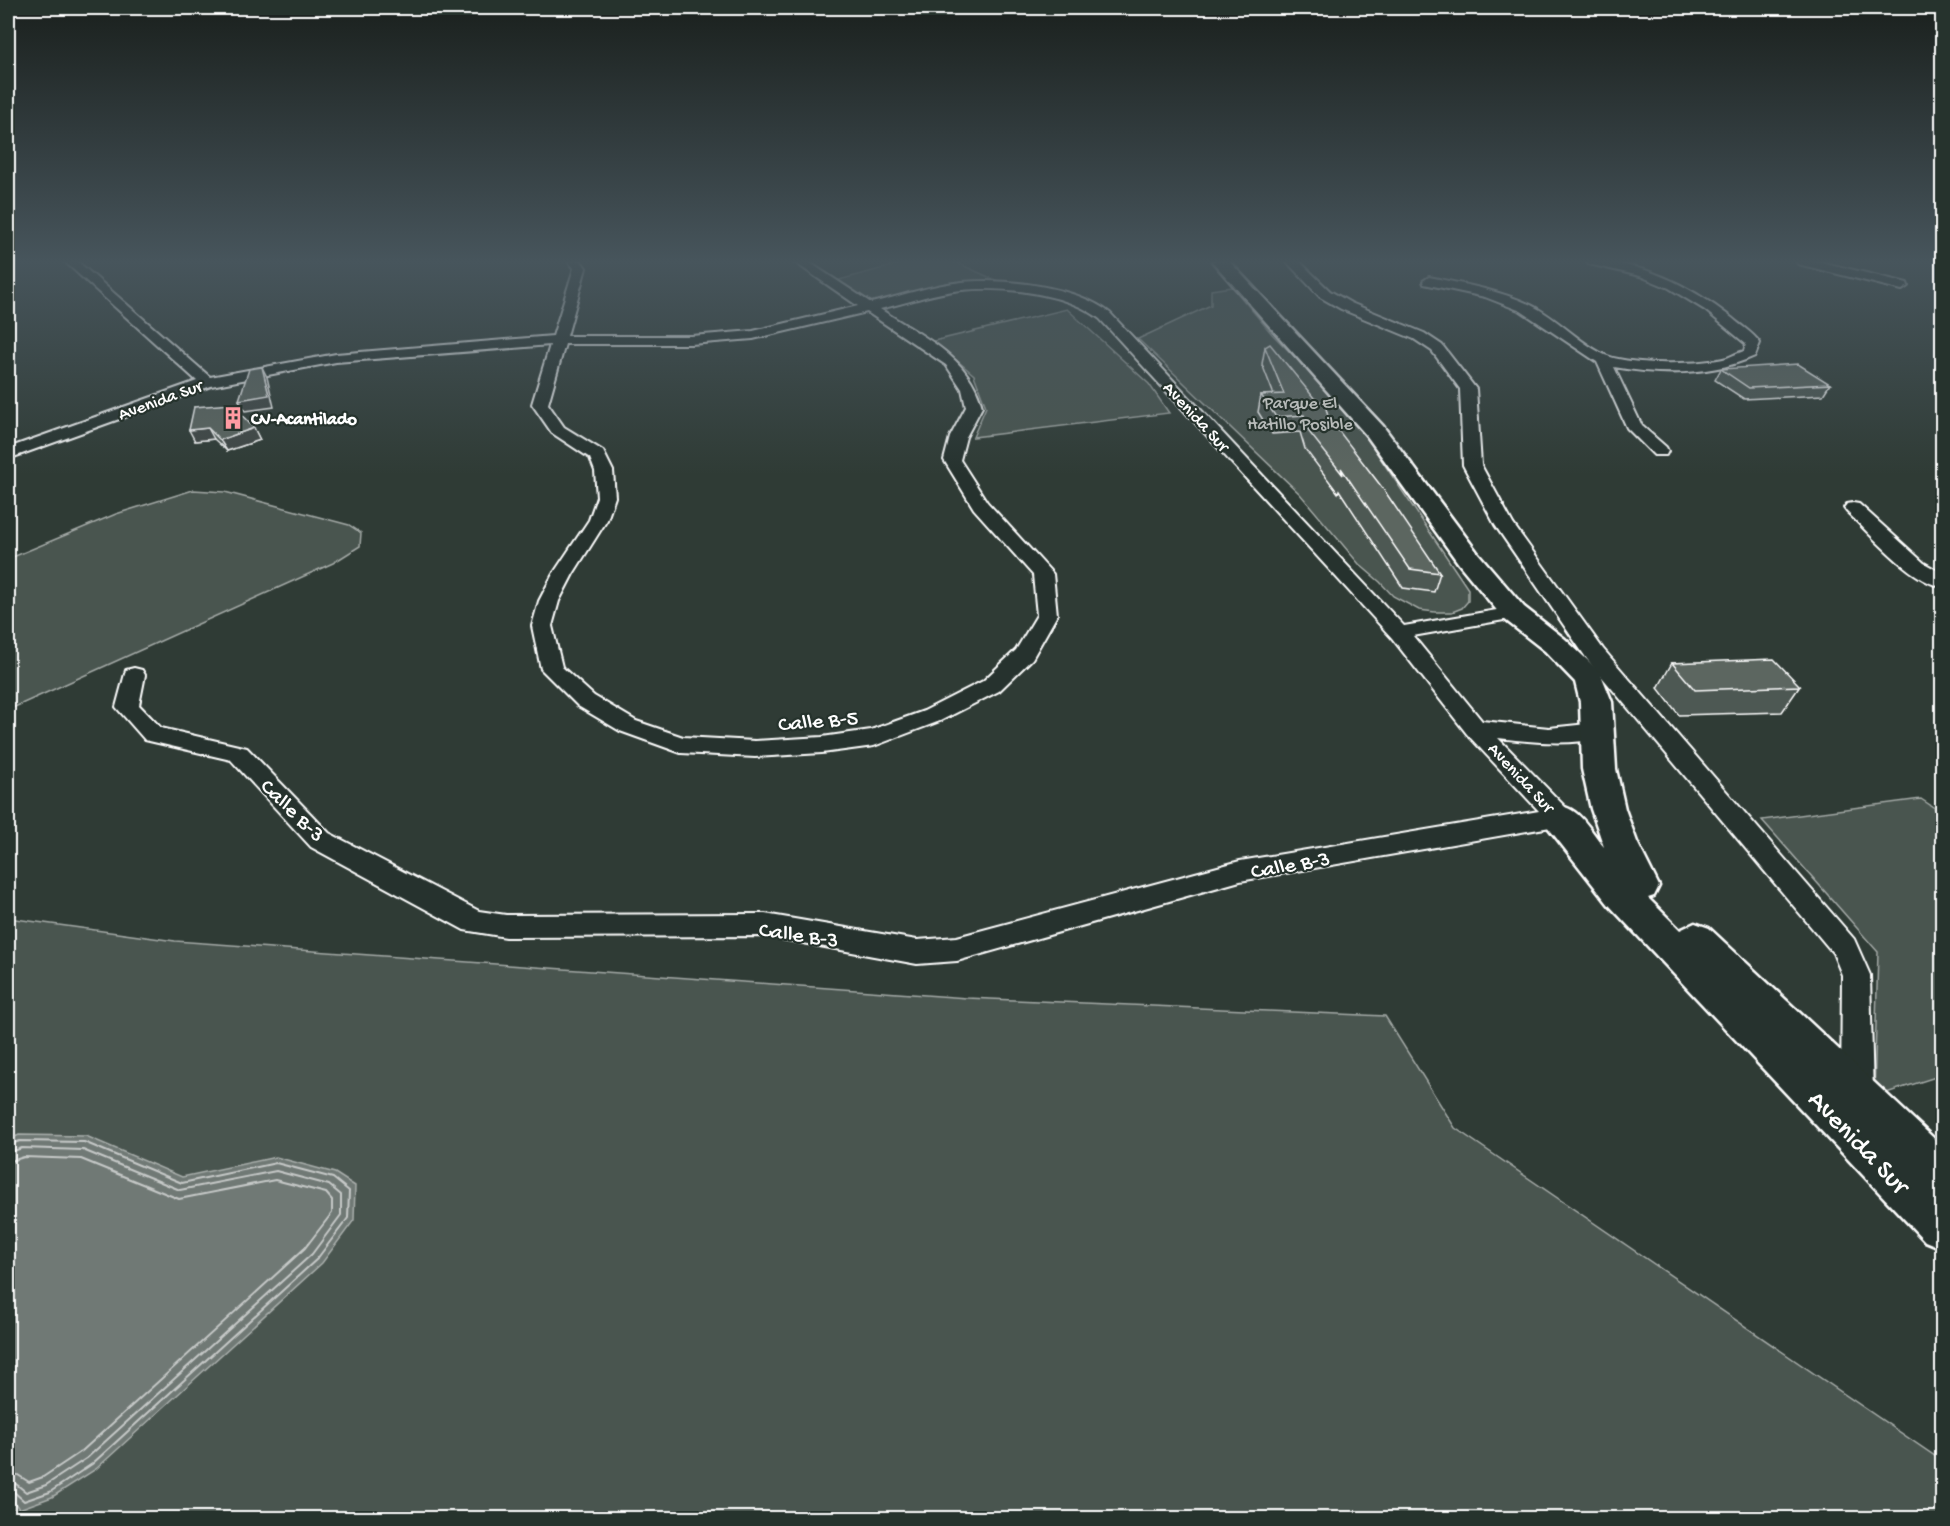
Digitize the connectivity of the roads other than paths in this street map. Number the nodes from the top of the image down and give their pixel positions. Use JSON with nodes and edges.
{"nodes":[{"id":1,"x":151,"y":332,"type":"edge"},
{"id":2,"x":560,"y":332,"type":"edge"},
{"id":3,"x":761,"y":332,"type":"edge"},
{"id":4,"x":905,"y":332,"type":"edge"},
{"id":5,"x":1118,"y":332,"type":"edge"},
{"id":6,"x":1285,"y":332,"type":"edge"},
{"id":7,"x":1410,"y":332,"type":"edge"},
{"id":8,"x":1562,"y":332,"type":"edge"},
{"id":9,"x":1740,"y":332,"type":"edge"},
{"id":10,"x":558,"y":340,"type":"junction"},
{"id":11,"x":1603,"y":360,"type":"junction"},
{"id":12,"x":207,"y":382,"type":"junction"},
{"id":13,"x":1660,"y":451,"type":"dead end"},
{"id":14,"x":8,"y":454,"type":"edge"},
{"id":15,"x":1853,"y":508,"type":"dead end"},
{"id":16,"x":1942,"y":581,"type":"edge"},
{"id":17,"x":1514,"y":614,"type":"junction"},
{"id":18,"x":1399,"y":633,"type":"junction"},
{"id":19,"x":134,"y":675,"type":"dead end"},
{"id":20,"x":1475,"y":728,"type":"junction"},
{"id":21,"x":1597,"y":731,"type":"junction"},
{"id":22,"x":1559,"y":817,"type":"junction"},
{"id":23,"x":1641,"y":886,"type":"junction"},
{"id":24,"x":1857,"y":1097,"type":"junction"},
{"id":25,"x":1942,"y":1177,"type":"edge"},
{"id":26,"x":1942,"y":1224,"type":"edge"}],
"edges":[{"from":1,"to":12,"type":"street"},
{"from":2,"to":10,"type":"street"},
{"from":3,"to":10,"type":"street","name":"Avenida Sur"},
{"from":4,"to":10,"type":"street","name":"Calle B-5"},
{"from":5,"to":18,"type":"street","name":"Avenida Sur"},
{"from":6,"to":17,"type":"street","name":"Avenida Sur"},
{"from":7,"to":24,"type":"street"},
{"from":8,"to":11,"type":"street"},
{"from":9,"to":11,"type":"street"},
{"from":10,"to":12,"type":"street","name":"Avenida Sur"},
{"from":11,"to":13,"type":"street"},
{"from":12,"to":14,"type":"street","name":"Avenida Sur"},
{"from":15,"to":16,"type":"street"},
{"from":17,"to":18,"type":"street"},
{"from":17,"to":21,"type":"street","name":"Avenida Sur"},
{"from":18,"to":20,"type":"street","name":"Avenida Sur"},
{"from":19,"to":22,"type":"street","name":"Calle B-3"},
{"from":20,"to":21,"type":"street"},
{"from":20,"to":22,"type":"street","name":"Avenida Sur"},
{"from":21,"to":23,"type":"street","name":"Avenida Sur"},
{"from":22,"to":23,"type":"street","name":"Avenida Sur"},
{"from":22,"to":26,"type":"street","name":"Avenida Sur"},
{"from":23,"to":24,"type":"street","name":"Avenida Sur"},
{"from":24,"to":25,"type":"street","name":"Avenida Sur"}]}
